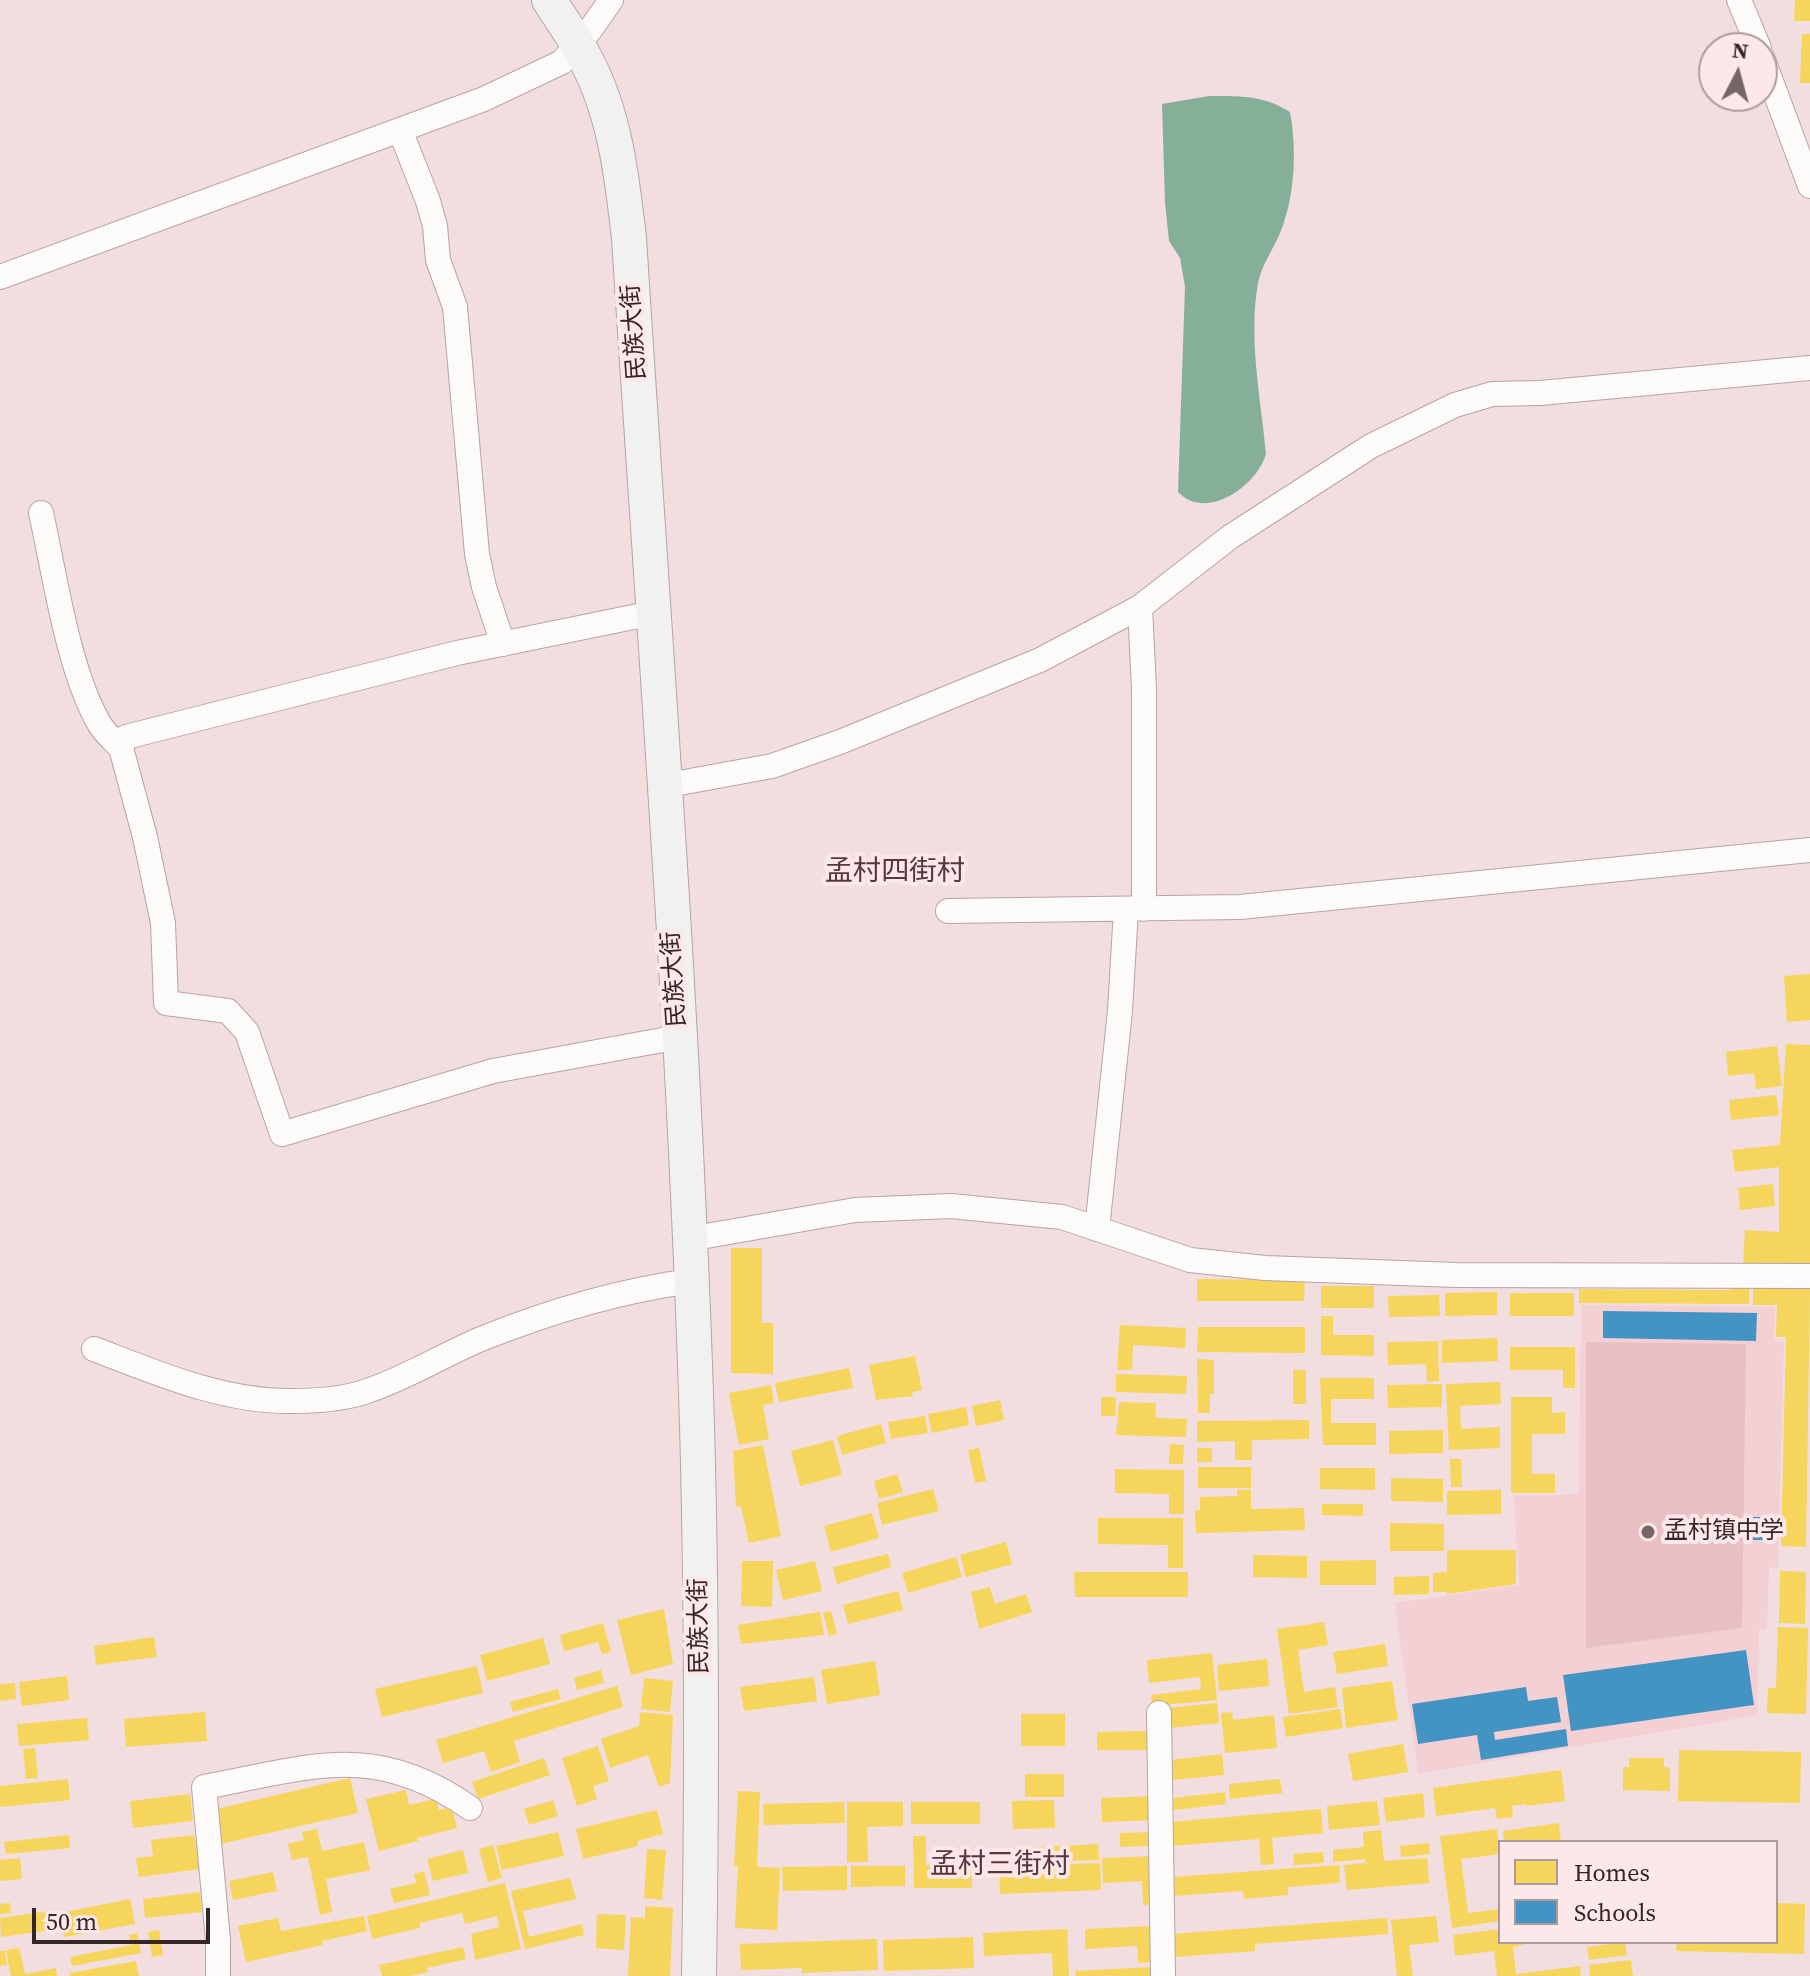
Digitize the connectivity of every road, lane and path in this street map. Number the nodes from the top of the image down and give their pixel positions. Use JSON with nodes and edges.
{"nodes":[{"id":1,"x":549,"y":0,"type":"edge"},
{"id":2,"x":611,"y":0,"type":"edge"},
{"id":3,"x":1739,"y":0,"type":"edge"},
{"id":4,"x":1752,"y":32,"type":"edge"},
{"id":5,"x":577,"y":45,"type":"junction"},
{"id":6,"x":1778,"y":100,"type":"edge"},
{"id":7,"x":400,"y":130,"type":"junction"},
{"id":8,"x":1810,"y":186,"type":"edge"},
{"id":9,"x":0,"y":277,"type":"edge"},
{"id":10,"x":1810,"y":368,"type":"edge"},
{"id":11,"x":41,"y":513,"type":"dead end"},
{"id":12,"x":1140,"y":607,"type":"junction"},
{"id":13,"x":653,"y":613,"type":"junction"},
{"id":14,"x":503,"y":644,"type":"junction"},
{"id":15,"x":121,"y":748,"type":"junction"},
{"id":16,"x":663,"y":786,"type":"junction"},
{"id":17,"x":1810,"y":850,"type":"edge"},
{"id":18,"x":1135,"y":909,"type":"junction"},
{"id":19,"x":948,"y":911,"type":"dead end"},
{"id":20,"x":679,"y":1037,"type":"junction"},
{"id":21,"x":1097,"y":1229,"type":"junction"},
{"id":22,"x":689,"y":1239,"type":"junction"},
{"id":23,"x":1810,"y":1276,"type":"edge"},
{"id":24,"x":691,"y":1281,"type":"junction"},
{"id":25,"x":94,"y":1349,"type":"dead end"},
{"id":26,"x":1159,"y":1713,"type":"dead end"},
{"id":27,"x":470,"y":1808,"type":"dead end"},
{"id":28,"x":218,"y":1976,"type":"edge"},
{"id":29,"x":699,"y":1976,"type":"edge"},
{"id":30,"x":1163,"y":1976,"type":"edge"}],
"edges":[{"from":1,"to":5,"type":"main road","name":"民族大街"},
{"from":2,"to":5,"type":"street"},
{"from":3,"to":4,"type":"street"},
{"from":5,"to":7,"type":"street"},
{"from":5,"to":13,"type":"main road","name":"民族大街"},
{"from":6,"to":8,"type":"street"},
{"from":7,"to":9,"type":"street"},
{"from":7,"to":14,"type":"street"},
{"from":10,"to":12,"type":"street"},
{"from":11,"to":15,"type":"street"},
{"from":12,"to":16,"type":"street"},
{"from":12,"to":18,"type":"street"},
{"from":13,"to":14,"type":"street"},
{"from":13,"to":16,"type":"main road","name":"民族大街"},
{"from":14,"to":15,"type":"street"},
{"from":15,"to":20,"type":"street"},
{"from":16,"to":20,"type":"main road","name":"民族大街"},
{"from":17,"to":18,"type":"street"},
{"from":18,"to":19,"type":"street"},
{"from":18,"to":21,"type":"street"},
{"from":20,"to":22,"type":"main road","name":"民族大街"},
{"from":21,"to":22,"type":"street"},
{"from":21,"to":23,"type":"street"},
{"from":22,"to":24,"type":"main road","name":"民族大街"},
{"from":24,"to":25,"type":"street"},
{"from":24,"to":29,"type":"main road","name":"民族大街"},
{"from":26,"to":30,"type":"street"},
{"from":27,"to":28,"type":"street"}]}
